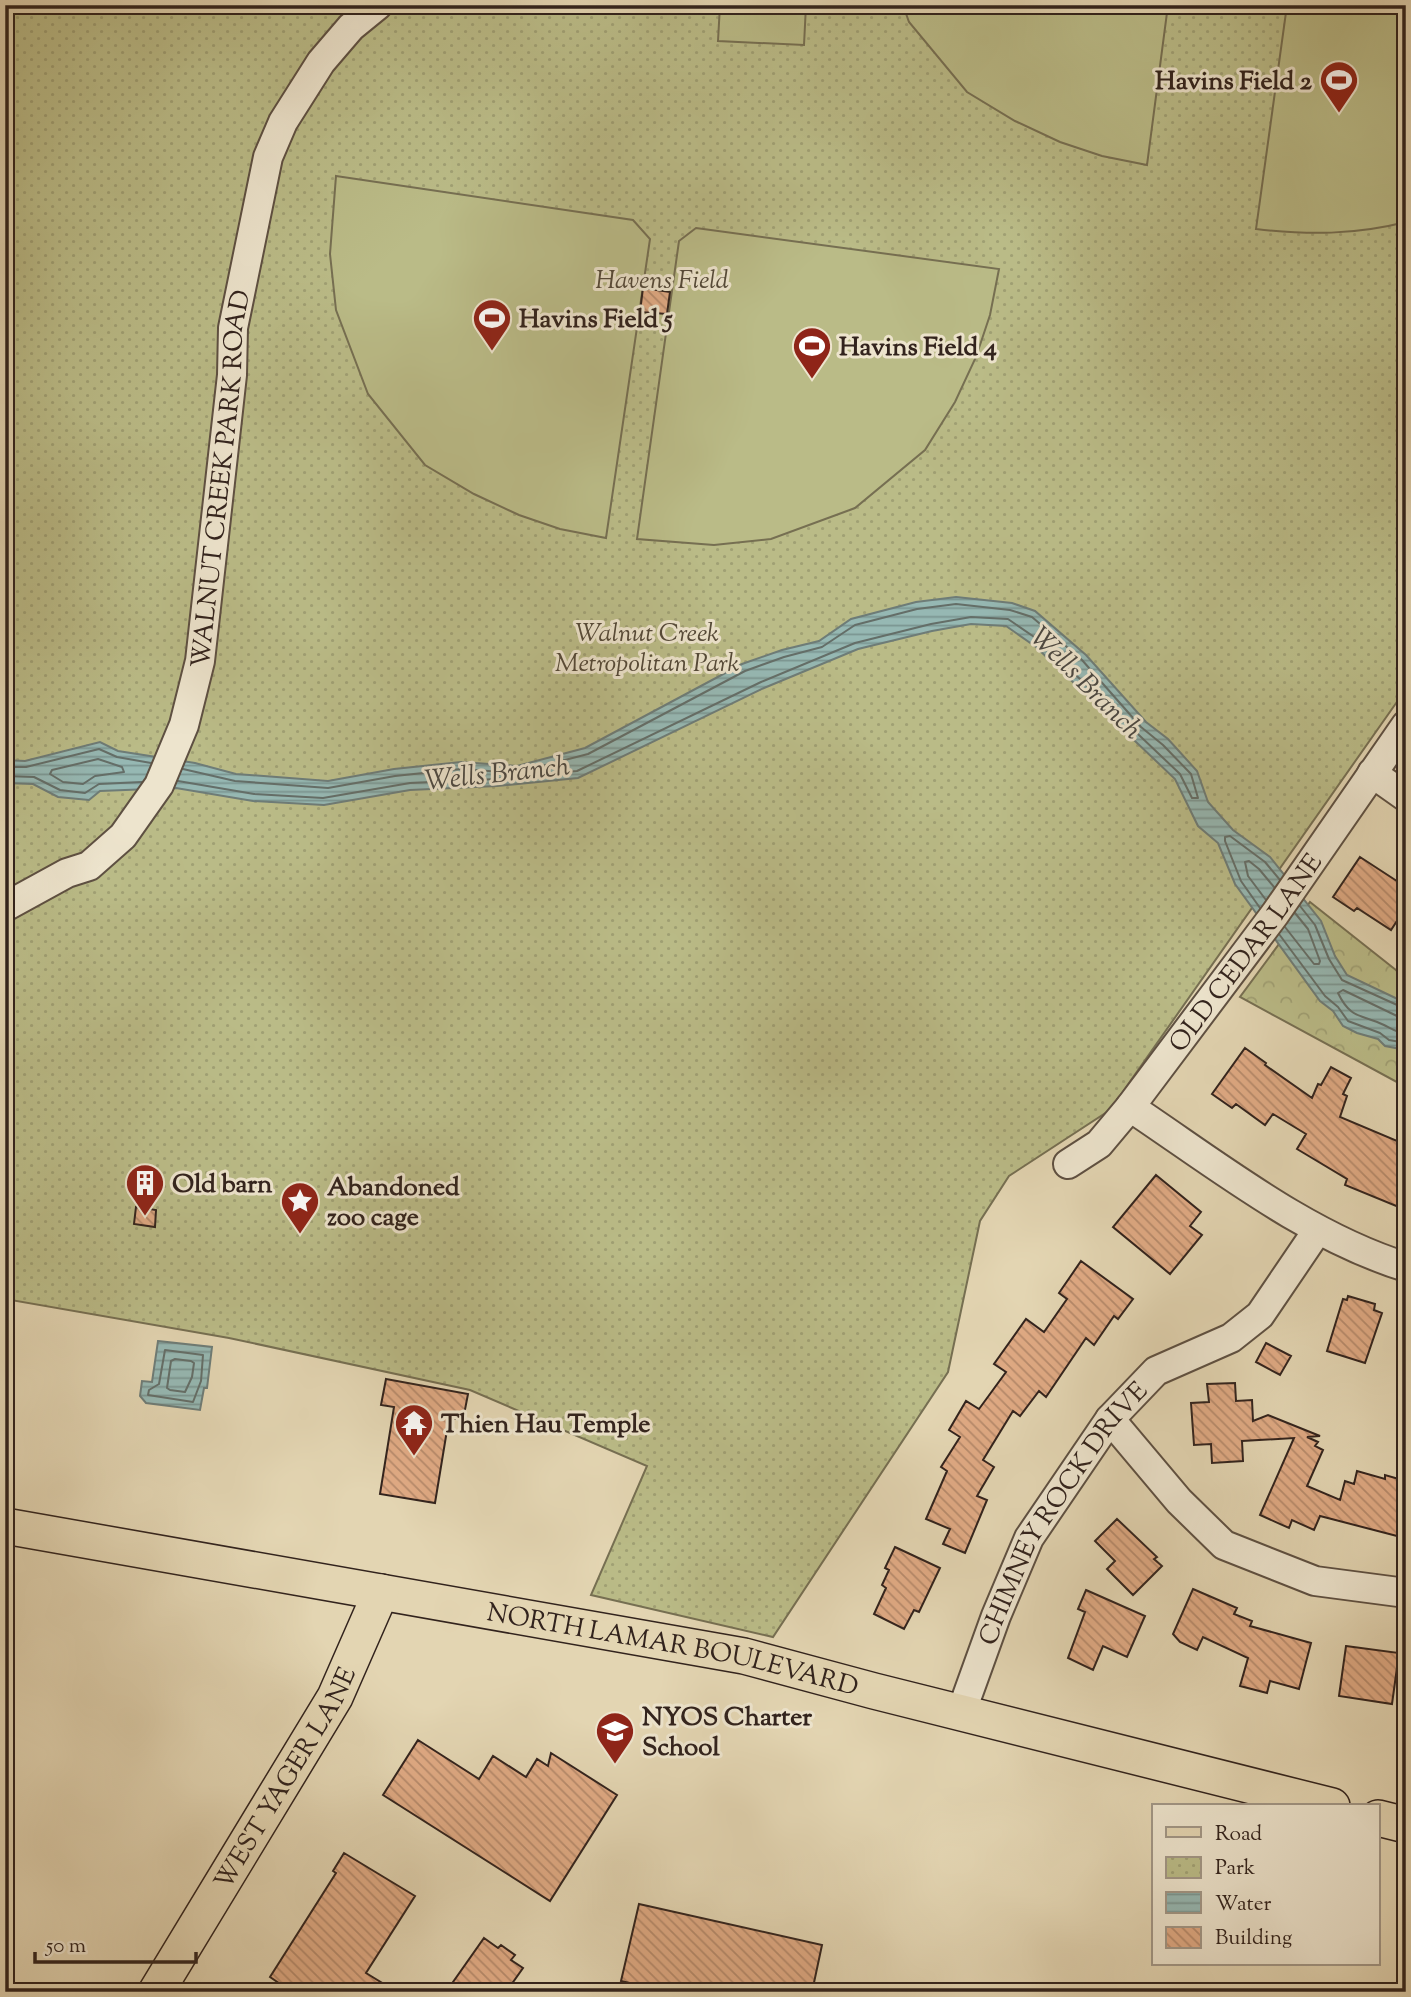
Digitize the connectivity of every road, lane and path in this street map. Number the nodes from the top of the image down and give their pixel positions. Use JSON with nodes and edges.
{"nodes":[{"id":1,"x":378,"y":5,"type":"edge"},
{"id":2,"x":1406,"y":725,"type":"edge"},
{"id":3,"x":1372,"y":773,"type":"junction"},
{"id":4,"x":1406,"y":797,"type":"edge"},
{"id":5,"x":5,"y":907,"type":"edge"},
{"id":6,"x":1130,"y":1107,"type":"junction"},
{"id":7,"x":1068,"y":1164,"type":"dead end"},
{"id":8,"x":1317,"y":1231,"type":"junction"},
{"id":9,"x":1406,"y":1267,"type":"edge"},
{"id":10,"x":1110,"y":1419,"type":"junction"},
{"id":11,"x":5,"y":1526,"type":"edge"},
{"id":12,"x":381,"y":1592,"type":"junction"},
{"id":13,"x":1406,"y":1593,"type":"edge"},
{"id":14,"x":961,"y":1713,"type":"junction"},
{"id":15,"x":1324,"y":1804,"type":"edge"},
{"id":16,"x":1380,"y":1818,"type":"edge"},
{"id":17,"x":1406,"y":1825,"type":"edge"},
{"id":18,"x":156,"y":1992,"type":"edge"}],
"edges":[{"from":1,"to":5,"type":"street","name":"WALNUT CREEK PARK ROAD"},
{"from":2,"to":3,"type":"street","name":"OLD CEDAR LANE"},
{"from":3,"to":4,"type":"street"},
{"from":3,"to":6,"type":"street","name":"OLD CEDAR LANE"},
{"from":6,"to":7,"type":"street","name":"OLD CEDAR LANE"},
{"from":6,"to":8,"type":"street"},
{"from":8,"to":9,"type":"street"},
{"from":8,"to":10,"type":"street","name":"CHIMNEY ROCK DRIVE"},
{"from":10,"to":13,"type":"street"},
{"from":10,"to":14,"type":"street","name":"CHIMNEY ROCK DRIVE"},
{"from":11,"to":12,"type":"main road","name":"NORTH LAMAR BOULEVARD"},
{"from":12,"to":14,"type":"main road","name":"NORTH LAMAR BOULEVARD"},
{"from":12,"to":18,"type":"main road","name":"WEST YAGER LANE"},
{"from":14,"to":15,"type":"main road","name":"NORTH LAMAR BOULEVARD"},
{"from":16,"to":17,"type":"main road"}]}
